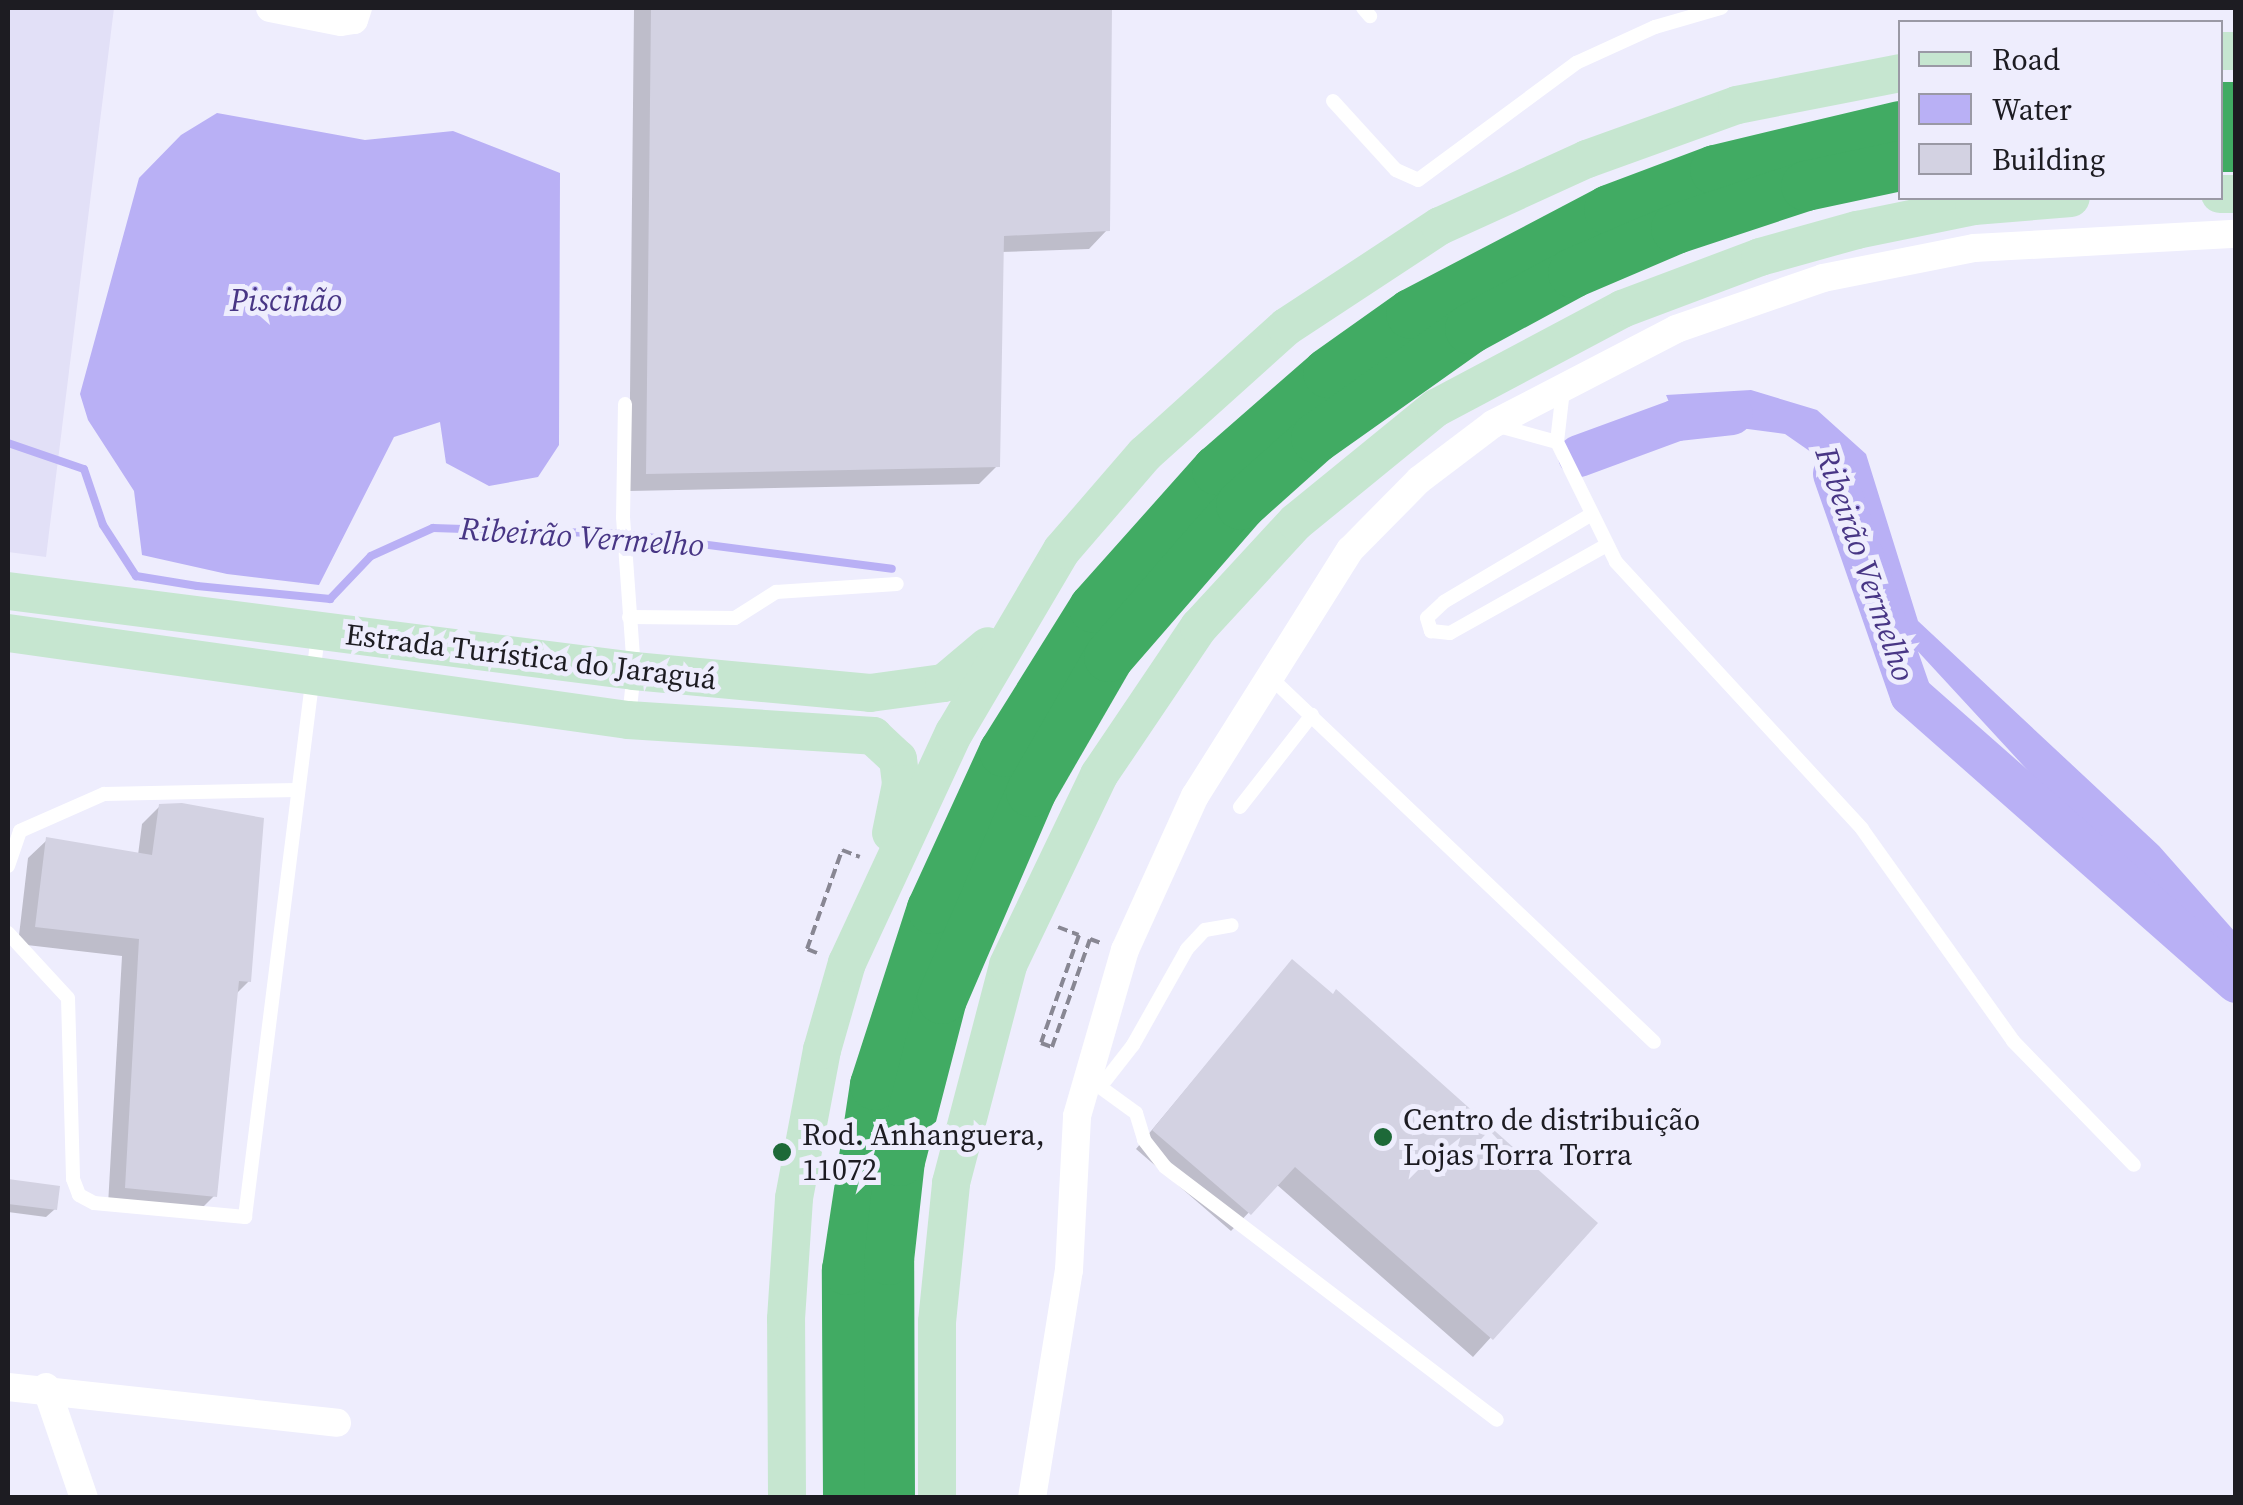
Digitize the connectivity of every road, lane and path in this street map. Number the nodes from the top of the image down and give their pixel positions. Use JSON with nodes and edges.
{"nodes":[{"id":1,"x":270,"y":8,"type":"edge"},
{"id":2,"x":358,"y":8,"type":"edge"},
{"id":3,"x":1721,"y":8,"type":"edge"},
{"id":4,"x":1898,"y":73,"type":"edge"},
{"id":5,"x":1333,"y":101,"type":"dead end"},
{"id":6,"x":1898,"y":126,"type":"edge"},
{"id":7,"x":1898,"y":166,"type":"edge"},
{"id":8,"x":2046,"y":200,"type":"edge"},
{"id":9,"x":2236,"y":234,"type":"edge"},
{"id":10,"x":1563,"y":384,"type":"junction"},
{"id":11,"x":625,"y":404,"type":"dead end"},
{"id":12,"x":1493,"y":424,"type":"junction"},
{"id":13,"x":1557,"y":442,"type":"junction"},
{"id":14,"x":1592,"y":514,"type":"junction"},
{"id":15,"x":1607,"y":544,"type":"junction"},
{"id":16,"x":897,"y":584,"type":"dead end"},
{"id":17,"x":8,"y":591,"type":"edge"},
{"id":18,"x":1023,"y":607,"type":"junction"},
{"id":19,"x":629,"y":617,"type":"junction"},
{"id":20,"x":318,"y":632,"type":"junction"},
{"id":21,"x":8,"y":633,"type":"edge"},
{"id":22,"x":634,"y":672,"type":"junction"},
{"id":23,"x":313,"y":674,"type":"junction"},
{"id":24,"x":1269,"y":676,"type":"junction"},
{"id":25,"x":1312,"y":715,"type":"junction"},
{"id":26,"x":628,"y":720,"type":"junction"},
{"id":27,"x":298,"y":790,"type":"junction"},
{"id":28,"x":1240,"y":806,"type":"dead end"},
{"id":29,"x":8,"y":866,"type":"edge"},
{"id":30,"x":876,"y":894,"type":"junction"},
{"id":31,"x":1232,"y":925,"type":"dead end"},
{"id":32,"x":8,"y":933,"type":"edge"},
{"id":33,"x":1654,"y":1042,"type":"dead end"},
{"id":34,"x":1093,"y":1081,"type":"junction"},
{"id":35,"x":2134,"y":1165,"type":"dead end"},
{"id":36,"x":8,"y":1387,"type":"edge"},
{"id":37,"x":46,"y":1388,"type":"junction"},
{"id":38,"x":1497,"y":1420,"type":"dead end"},
{"id":39,"x":337,"y":1423,"type":"dead end"},
{"id":40,"x":84,"y":1498,"type":"edge"},
{"id":41,"x":787,"y":1498,"type":"edge"},
{"id":42,"x":848,"y":1498,"type":"edge"},
{"id":43,"x":890,"y":1498,"type":"edge"},
{"id":44,"x":937,"y":1498,"type":"edge"},
{"id":45,"x":1032,"y":1498,"type":"edge"}],
"edges":[{"from":1,"to":2,"type":"street"},
{"from":3,"to":5,"type":"lane"},
{"from":4,"to":18,"type":"main road"},
{"from":6,"to":42,"type":"highway"},
{"from":7,"to":43,"type":"highway"},
{"from":8,"to":44,"type":"main road"},
{"from":9,"to":10,"type":"street"},
{"from":10,"to":12,"type":"street"},
{"from":10,"to":13,"type":"lane"},
{"from":11,"to":19,"type":"lane"},
{"from":12,"to":13,"type":"lane"},
{"from":12,"to":24,"type":"street"},
{"from":13,"to":14,"type":"lane"},
{"from":14,"to":15,"type":"lane"},
{"from":14,"to":15,"type":"lane"},
{"from":15,"to":35,"type":"lane"},
{"from":16,"to":19,"type":"lane"},
{"from":17,"to":20,"type":"main road","name":"Estrada Turística do Jaraguá"},
{"from":18,"to":22,"type":"main road","name":"Estrada Turística do Jaraguá"},
{"from":18,"to":30,"type":"main road"},
{"from":19,"to":22,"type":"lane"},
{"from":20,"to":22,"type":"main road","name":"Estrada Turística do Jaraguá"},
{"from":20,"to":23,"type":"lane"},
{"from":21,"to":23,"type":"main road","name":"Estrada Turística do Jaraguá"},
{"from":22,"to":26,"type":"lane"},
{"from":23,"to":26,"type":"main road","name":"Estrada Turística do Jaraguá"},
{"from":23,"to":27,"type":"lane"},
{"from":24,"to":25,"type":"lane"},
{"from":24,"to":34,"type":"street"},
{"from":25,"to":28,"type":"lane"},
{"from":25,"to":33,"type":"lane"},
{"from":26,"to":30,"type":"main road","name":"Estrada Turística do Jaraguá"},
{"from":27,"to":29,"type":"lane"},
{"from":27,"to":32,"type":"lane"},
{"from":30,"to":41,"type":"main road"},
{"from":31,"to":34,"type":"lane"},
{"from":34,"to":38,"type":"lane"},
{"from":34,"to":45,"type":"street"},
{"from":36,"to":37,"type":"street"},
{"from":37,"to":39,"type":"street"},
{"from":37,"to":40,"type":"street"}]}
